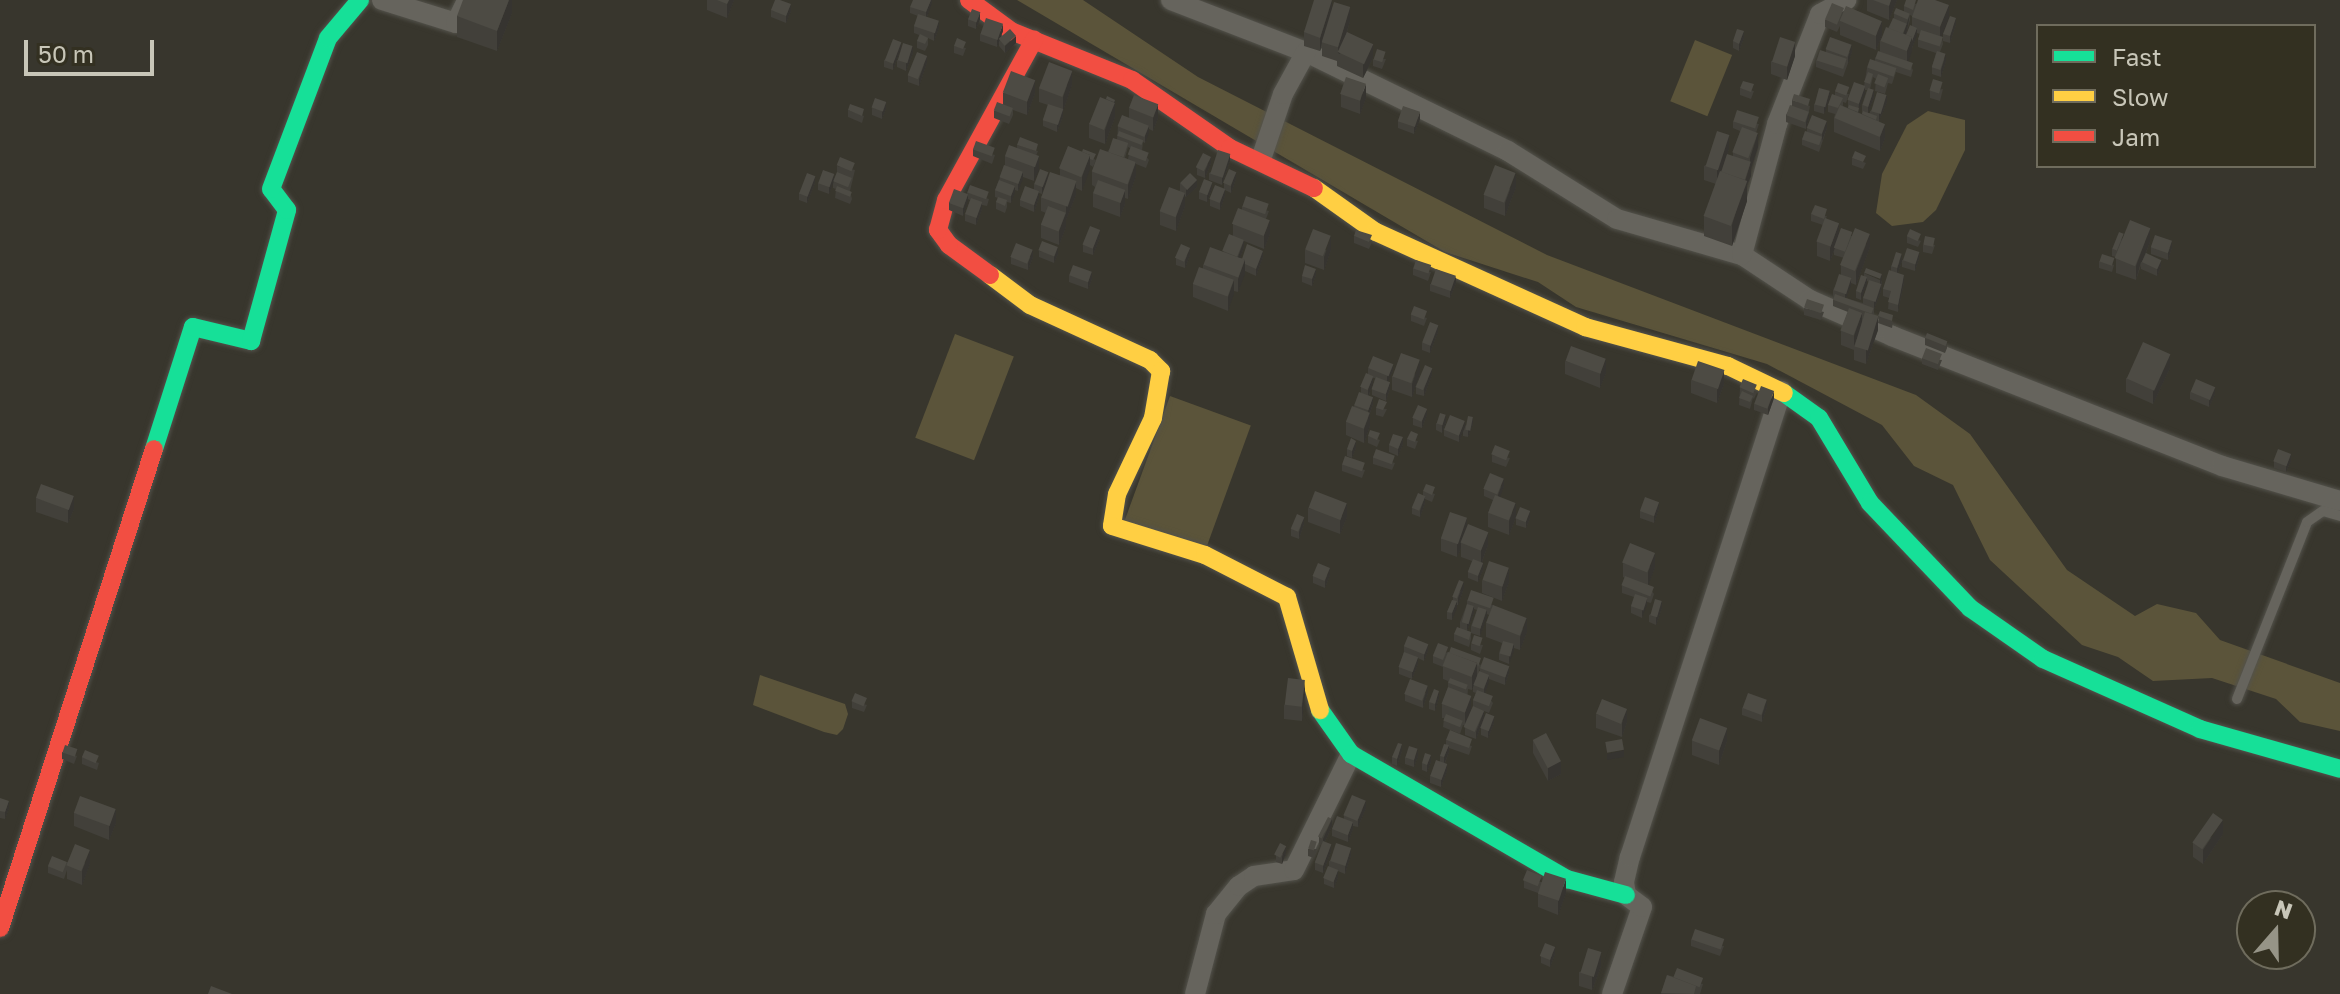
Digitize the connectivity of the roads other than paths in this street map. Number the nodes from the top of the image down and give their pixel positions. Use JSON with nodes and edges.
{"nodes":[{"id":1,"x":360,"y":0,"type":"edge"},
{"id":2,"x":382,"y":0,"type":"edge"},
{"id":3,"x":467,"y":0,"type":"edge"},
{"id":4,"x":969,"y":0,"type":"edge"},
{"id":5,"x":1171,"y":0,"type":"edge"},
{"id":6,"x":1846,"y":0,"type":"edge"},
{"id":7,"x":1034,"y":40,"type":"junction"},
{"id":8,"x":1306,"y":52,"type":"junction"},
{"id":9,"x":1262,"y":156,"type":"junction"},
{"id":10,"x":1742,"y":255,"type":"junction"},
{"id":11,"x":1781,"y":391,"type":"junction"},
{"id":12,"x":2340,"y":501,"type":"edge"},
{"id":13,"x":2340,"y":516,"type":"edge"},
{"id":14,"x":2239,"y":695,"type":"dead end"},
{"id":15,"x":1351,"y":754,"type":"junction"},
{"id":16,"x":2340,"y":769,"type":"edge"},
{"id":17,"x":1626,"y":895,"type":"junction"},
{"id":18,"x":0,"y":928,"type":"edge"},
{"id":19,"x":1195,"y":994,"type":"edge"},
{"id":20,"x":1612,"y":994,"type":"edge"}],
"edges":[{"from":1,"to":18,"type":"street"},
{"from":2,"to":3,"type":"street"},
{"from":4,"to":7,"type":"street"},
{"from":5,"to":8,"type":"street"},
{"from":6,"to":10,"type":"street"},
{"from":7,"to":9,"type":"street"},
{"from":7,"to":15,"type":"street"},
{"from":8,"to":9,"type":"street"},
{"from":8,"to":10,"type":"street"},
{"from":9,"to":11,"type":"street"},
{"from":10,"to":12,"type":"street"},
{"from":11,"to":16,"type":"street"},
{"from":11,"to":17,"type":"street"},
{"from":13,"to":14,"type":"lane"},
{"from":15,"to":17,"type":"street"},
{"from":15,"to":19,"type":"street"},
{"from":17,"to":20,"type":"street"}]}
